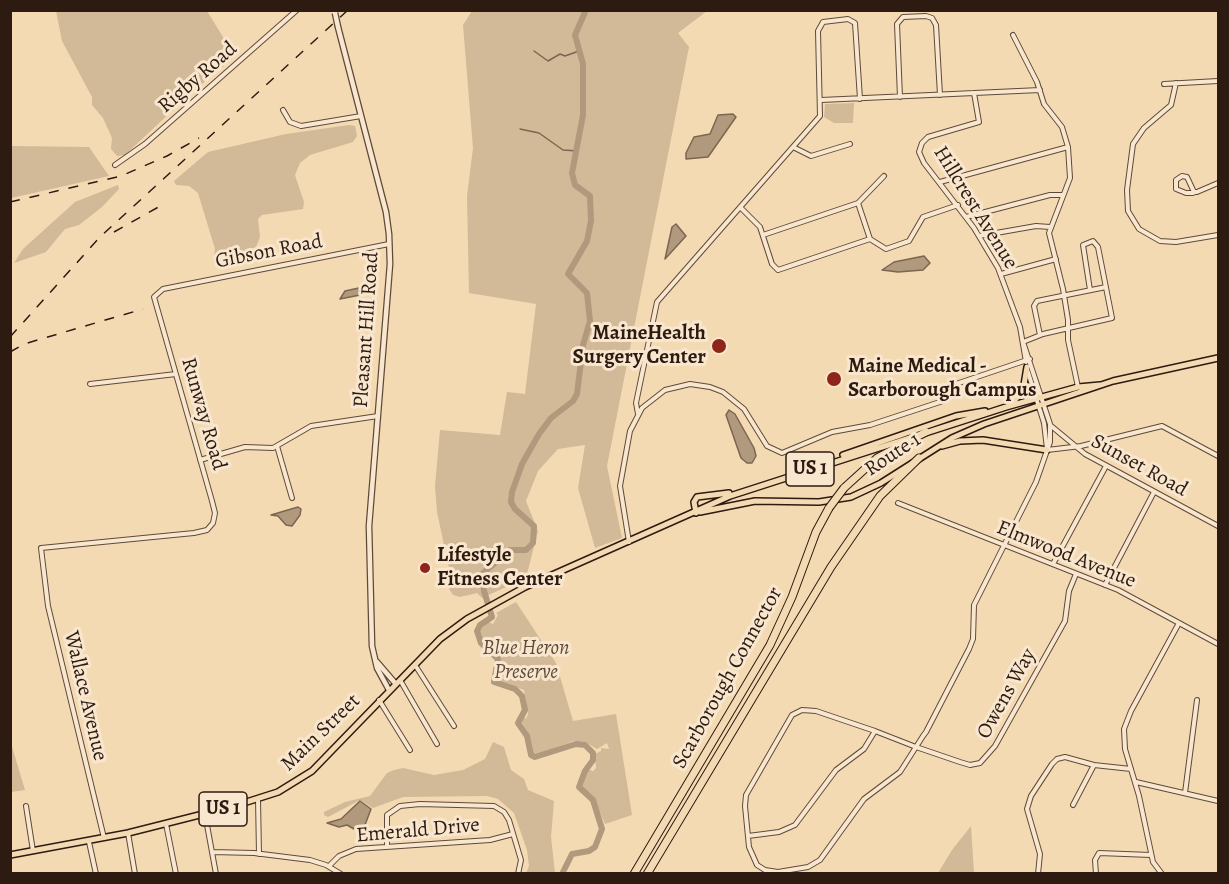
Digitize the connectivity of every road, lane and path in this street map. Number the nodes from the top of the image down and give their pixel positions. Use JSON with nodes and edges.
{"nodes":[{"id":1,"x":297,"y":10,"type":"edge"},
{"id":2,"x":334,"y":12,"type":"edge"},
{"id":3,"x":1013,"y":35,"type":"dead end"},
{"id":4,"x":1218,"y":81,"type":"edge"},
{"id":5,"x":1176,"y":83,"type":"junction"},
{"id":6,"x":1164,"y":84,"type":"dead end"},
{"id":7,"x":1040,"y":90,"type":"junction"},
{"id":8,"x":974,"y":93,"type":"junction"},
{"id":9,"x":940,"y":95,"type":"junction"},
{"id":10,"x":900,"y":97,"type":"junction"},
{"id":11,"x":860,"y":99,"type":"junction"},
{"id":12,"x":821,"y":100,"type":"junction"},
{"id":13,"x":283,"y":110,"type":"dead end"},
{"id":14,"x":361,"y":116,"type":"junction"},
{"id":15,"x":850,"y":144,"type":"dead end"},
{"id":16,"x":793,"y":147,"type":"junction"},
{"id":17,"x":1068,"y":147,"type":"junction"},
{"id":18,"x":115,"y":165,"type":"dead end"},
{"id":19,"x":884,"y":176,"type":"dead end"},
{"id":20,"x":940,"y":182,"type":"junction"},
{"id":21,"x":1218,"y":183,"type":"edge"},
{"id":22,"x":1194,"y":192,"type":"junction"},
{"id":23,"x":1063,"y":195,"type":"junction"},
{"id":24,"x":858,"y":203,"type":"junction"},
{"id":25,"x":958,"y":205,"type":"junction"},
{"id":26,"x":740,"y":207,"type":"junction"},
{"id":27,"x":966,"y":217,"type":"junction"},
{"id":28,"x":1050,"y":226,"type":"junction"},
{"id":29,"x":762,"y":235,"type":"junction"},
{"id":30,"x":1218,"y":235,"type":"edge"},
{"id":31,"x":979,"y":236,"type":"junction"},
{"id":32,"x":870,"y":239,"type":"junction"},
{"id":33,"x":389,"y":244,"type":"junction"},
{"id":34,"x":1056,"y":259,"type":"junction"},
{"id":35,"x":1001,"y":274,"type":"junction"},
{"id":36,"x":1106,"y":287,"type":"junction"},
{"id":37,"x":1090,"y":290,"type":"junction"},
{"id":38,"x":157,"y":293,"type":"joint"},
{"id":39,"x":1064,"y":295,"type":"junction"},
{"id":40,"x":1067,"y":330,"type":"junction"},
{"id":41,"x":1040,"y":335,"type":"junction"},
{"id":42,"x":1023,"y":342,"type":"junction"},
{"id":43,"x":1218,"y":358,"type":"edge"},
{"id":44,"x":1027,"y":362,"type":"junction"},
{"id":45,"x":176,"y":374,"type":"junction"},
{"id":46,"x":90,"y":384,"type":"dead end"},
{"id":47,"x":1100,"y":384,"type":"junction"},
{"id":48,"x":1078,"y":387,"type":"junction"},
{"id":49,"x":1039,"y":398,"type":"junction"},
{"id":50,"x":1041,"y":405,"type":"junction"},
{"id":51,"x":1006,"y":407,"type":"junction"},
{"id":52,"x":996,"y":410,"type":"junction"},
{"id":53,"x":638,"y":414,"type":"junction"},
{"id":54,"x":378,"y":416,"type":"junction"},
{"id":55,"x":1050,"y":424,"type":"junction"},
{"id":56,"x":926,"y":432,"type":"junction"},
{"id":57,"x":1062,"y":437,"type":"junction"},
{"id":58,"x":277,"y":446,"type":"junction"},
{"id":59,"x":1074,"y":447,"type":"junction"},
{"id":60,"x":1047,"y":450,"type":"junction"},
{"id":61,"x":1060,"y":450,"type":"junction"},
{"id":62,"x":930,"y":451,"type":"junction"},
{"id":63,"x":1218,"y":456,"type":"edge"},
{"id":64,"x":919,"y":458,"type":"junction"},
{"id":65,"x":200,"y":460,"type":"junction"},
{"id":66,"x":1106,"y":466,"type":"junction"},
{"id":67,"x":815,"y":468,"type":"junction"},
{"id":68,"x":748,"y":490,"type":"junction"},
{"id":69,"x":1154,"y":492,"type":"junction"},
{"id":70,"x":292,"y":498,"type":"dead end"},
{"id":71,"x":898,"y":503,"type":"dead end"},
{"id":72,"x":696,"y":513,"type":"junction"},
{"id":73,"x":1218,"y":526,"type":"edge"},
{"id":74,"x":629,"y":542,"type":"junction"},
{"id":75,"x":1004,"y":545,"type":"junction"},
{"id":76,"x":42,"y":559,"type":"joint"},
{"id":77,"x":1053,"y":564,"type":"junction"},
{"id":78,"x":1076,"y":574,"type":"junction"},
{"id":79,"x":1105,"y":585,"type":"junction"},
{"id":80,"x":483,"y":610,"type":"joint"},
{"id":81,"x":1179,"y":623,"type":"junction"},
{"id":82,"x":1218,"y":644,"type":"edge"},
{"id":83,"x":375,"y":657,"type":"junction"},
{"id":84,"x":414,"y":664,"type":"junction"},
{"id":85,"x":397,"y":681,"type":"junction"},
{"id":86,"x":389,"y":690,"type":"junction"},
{"id":87,"x":379,"y":700,"type":"junction"},
{"id":88,"x":1197,"y":700,"type":"dead end"},
{"id":89,"x":1188,"y":705,"type":"dead end"},
{"id":90,"x":1195,"y":707,"type":"junction"},
{"id":91,"x":454,"y":726,"type":"dead end"},
{"id":92,"x":875,"y":731,"type":"junction"},
{"id":93,"x":437,"y":744,"type":"dead end"},
{"id":94,"x":916,"y":747,"type":"junction"},
{"id":95,"x":410,"y":750,"type":"dead end"},
{"id":96,"x":1094,"y":765,"type":"junction"},
{"id":97,"x":1131,"y":769,"type":"junction"},
{"id":98,"x":1136,"y":782,"type":"junction"},
{"id":99,"x":1185,"y":793,"type":"junction"},
{"id":100,"x":258,"y":799,"type":"junction"},
{"id":101,"x":1218,"y":801,"type":"edge"},
{"id":102,"x":1073,"y":805,"type":"dead end"},
{"id":103,"x":26,"y":806,"type":"dead end"},
{"id":104,"x":205,"y":814,"type":"junction"},
{"id":105,"x":166,"y":824,"type":"junction"},
{"id":106,"x":129,"y":833,"type":"junction"},
{"id":107,"x":513,"y":834,"type":"junction"},
{"id":108,"x":748,"y":836,"type":"junction"},
{"id":109,"x":104,"y":838,"type":"junction"},
{"id":110,"x":89,"y":842,"type":"junction"},
{"id":111,"x":387,"y":847,"type":"junction"},
{"id":112,"x":33,"y":852,"type":"junction"},
{"id":113,"x":212,"y":852,"type":"junction"},
{"id":114,"x":259,"y":854,"type":"junction"},
{"id":115,"x":10,"y":855,"type":"edge"},
{"id":116,"x":1151,"y":855,"type":"junction"},
{"id":117,"x":329,"y":866,"type":"junction"},
{"id":118,"x":96,"y":873,"type":"edge"},
{"id":119,"x":135,"y":873,"type":"edge"},
{"id":120,"x":176,"y":873,"type":"edge"},
{"id":121,"x":216,"y":873,"type":"edge"},
{"id":122,"x":341,"y":873,"type":"edge"},
{"id":123,"x":518,"y":873,"type":"edge"},
{"id":124,"x":634,"y":873,"type":"edge"},
{"id":125,"x":647,"y":873,"type":"edge"},
{"id":126,"x":1038,"y":873,"type":"edge"},
{"id":127,"x":1096,"y":873,"type":"edge"},
{"id":128,"x":1161,"y":873,"type":"edge"}],
"edges":[{"from":1,"to":18,"type":"street","name":"Rigby Road"},
{"from":2,"to":14,"type":"street","name":"Pleasant Hill Road","bridge":true},
{"from":3,"to":7,"type":"street"},
{"from":4,"to":5,"type":"street"},
{"from":5,"to":6,"type":"street"},
{"from":5,"to":30,"type":"street"},
{"from":7,"to":8,"type":"street"},
{"from":7,"to":17,"type":"street"},
{"from":8,"to":9,"type":"street"},
{"from":8,"to":20,"type":"street","name":"Hillcrest Avenue"},
{"from":9,"to":10,"type":"street"},
{"from":9,"to":10,"type":"street"},
{"from":10,"to":11,"type":"street"},
{"from":11,"to":12,"type":"street"},
{"from":11,"to":12,"type":"street"},
{"from":12,"to":16,"type":"street"},
{"from":13,"to":14,"type":"street"},
{"from":14,"to":33,"type":"street","name":"Pleasant Hill Road"},
{"from":15,"to":16,"type":"street"},
{"from":16,"to":26,"type":"street"},
{"from":17,"to":20,"type":"street"},
{"from":17,"to":23,"type":"street"},
{"from":19,"to":24,"type":"street"},
{"from":20,"to":25,"type":"street","name":"Hillcrest Avenue"},
{"from":21,"to":22,"type":"street"},
{"from":22,"to":22,"type":"street"},
{"from":23,"to":27,"type":"street"},
{"from":23,"to":28,"type":"street"},
{"from":24,"to":29,"type":"street"},
{"from":24,"to":32,"type":"street"},
{"from":25,"to":27,"type":"street","name":"Hillcrest Avenue"},
{"from":25,"to":32,"type":"street"},
{"from":26,"to":29,"type":"street"},
{"from":26,"to":53,"type":"street"},
{"from":27,"to":31,"type":"street","name":"Hillcrest Avenue"},
{"from":28,"to":31,"type":"street"},
{"from":28,"to":34,"type":"street"},
{"from":29,"to":32,"type":"street"},
{"from":31,"to":35,"type":"street","name":"Hillcrest Avenue"},
{"from":33,"to":38,"type":"street","name":"Gibson Road"},
{"from":33,"to":54,"type":"street","name":"Pleasant Hill Road"},
{"from":34,"to":35,"type":"street"},
{"from":34,"to":39,"type":"street"},
{"from":35,"to":42,"type":"street","name":"Hillcrest Avenue"},
{"from":36,"to":37,"type":"street"},
{"from":36,"to":37,"type":"street"},
{"from":36,"to":40,"type":"street"},
{"from":37,"to":39,"type":"street"},
{"from":38,"to":45,"type":"street","name":"Runway Road"},
{"from":39,"to":40,"type":"street"},
{"from":39,"to":41,"type":"street"},
{"from":40,"to":41,"type":"street"},
{"from":40,"to":48,"type":"street"},
{"from":41,"to":42,"type":"street"},
{"from":42,"to":44,"type":"street","name":"Hillcrest Avenue"},
{"from":43,"to":47,"type":"main road","name":"Route 1","number":"US 1"},
{"from":44,"to":49,"type":"street","name":"Hillcrest Avenue"},
{"from":44,"to":49,"type":"street","name":"Hillcrest Avenue"},
{"from":44,"to":51,"type":"main road"},
{"from":44,"to":53,"type":"street"},
{"from":45,"to":46,"type":"street"},
{"from":45,"to":65,"type":"street","name":"Runway Road"},
{"from":47,"to":48,"type":"main road","name":"Route 1","number":"US 1"},
{"from":47,"to":50,"type":"main road","name":"Route 1","number":"US 1"},
{"from":48,"to":49,"type":"main road","name":"Route 1","number":"US 1"},
{"from":49,"to":50,"type":"street"},
{"from":49,"to":51,"type":"main road","name":"Route 1","number":"US 1"},
{"from":50,"to":55,"type":"street"},
{"from":50,"to":60,"type":"street"},
{"from":50,"to":62,"type":"main road","name":"Route 1","number":"US 1"},
{"from":51,"to":52,"type":"main road","name":"Route 1","number":"US 1"},
{"from":52,"to":56,"type":"main road","name":"Route 1","number":"US 1"},
{"from":52,"to":67,"type":"main road"},
{"from":53,"to":74,"type":"street"},
{"from":54,"to":58,"type":"street"},
{"from":54,"to":83,"type":"street","name":"Pleasant Hill Road"},
{"from":55,"to":57,"type":"street","name":"Sunset Road"},
{"from":55,"to":60,"type":"street"},
{"from":56,"to":67,"type":"main road","name":"Route 1","number":"US 1"},
{"from":56,"to":124,"type":"highway","name":"Scarborough Connector","bridge":true},
{"from":57,"to":59,"type":"street","name":"Sunset Road"},
{"from":57,"to":61,"type":"street"},
{"from":58,"to":65,"type":"street"},
{"from":58,"to":70,"type":"street"},
{"from":59,"to":61,"type":"street"},
{"from":59,"to":63,"type":"street"},
{"from":59,"to":66,"type":"street","name":"Sunset Road"},
{"from":60,"to":61,"type":"street"},
{"from":60,"to":62,"type":"main road"},
{"from":60,"to":75,"type":"street"},
{"from":62,"to":64,"type":"main road","name":"Route 1","number":"US 1"},
{"from":64,"to":72,"type":"main road","name":"Route 1","number":"US 1"},
{"from":64,"to":125,"type":"highway","name":"Scarborough Connector"},
{"from":65,"to":76,"type":"street","name":"Runway Road"},
{"from":66,"to":69,"type":"street","name":"Sunset Road"},
{"from":66,"to":77,"type":"street"},
{"from":67,"to":68,"type":"main road","name":"Route 1","number":"US 1"},
{"from":68,"to":72,"type":"main road","name":"Route 1","number":"US 1"},
{"from":68,"to":72,"type":"main road"},
{"from":69,"to":73,"type":"street","name":"Sunset Road"},
{"from":69,"to":79,"type":"street"},
{"from":71,"to":75,"type":"street","name":"Elmwood Avenue"},
{"from":72,"to":74,"type":"main road","name":"Route 1","number":"US 1"},
{"from":74,"to":80,"type":"main road","name":"Route 1","number":"US 1"},
{"from":75,"to":77,"type":"street","name":"Elmwood Avenue"},
{"from":75,"to":94,"type":"street"},
{"from":76,"to":109,"type":"street","name":"Wallace Avenue"},
{"from":77,"to":78,"type":"street","name":"Elmwood Avenue"},
{"from":78,"to":79,"type":"street","name":"Elmwood Avenue"},
{"from":78,"to":94,"type":"street","name":"Owens Way"},
{"from":79,"to":81,"type":"street","name":"Elmwood Avenue"},
{"from":80,"to":84,"type":"main road","name":"Main Street","number":"US 1"},
{"from":81,"to":82,"type":"street","name":"Elmwood Avenue"},
{"from":81,"to":97,"type":"street"},
{"from":83,"to":85,"type":"street"},
{"from":83,"to":86,"type":"street","name":"Pleasant Hill Road"},
{"from":84,"to":85,"type":"main road","name":"Main Street","number":"US 1"},
{"from":84,"to":91,"type":"street"},
{"from":85,"to":86,"type":"main road","name":"Main Street","number":"US 1"},
{"from":85,"to":93,"type":"street"},
{"from":86,"to":87,"type":"main road","name":"Main Street","number":"US 1"},
{"from":87,"to":95,"type":"street"},
{"from":87,"to":100,"type":"main road","name":"Main Street","number":"US 1"},
{"from":88,"to":90,"type":"street"},
{"from":89,"to":90,"type":"street"},
{"from":90,"to":99,"type":"street"},
{"from":92,"to":94,"type":"street","name":"Owens Way"},
{"from":92,"to":108,"type":"street"},
{"from":92,"to":108,"type":"street","name":"Owens Way"},
{"from":94,"to":108,"type":"street"},
{"from":96,"to":97,"type":"street"},
{"from":96,"to":102,"type":"street"},
{"from":96,"to":126,"type":"street"},
{"from":97,"to":98,"type":"street"},
{"from":98,"to":99,"type":"street"},
{"from":98,"to":116,"type":"street"},
{"from":99,"to":101,"type":"street"},
{"from":100,"to":104,"type":"main road","name":"Main Street","number":"US 1"},
{"from":100,"to":114,"type":"street"},
{"from":103,"to":112,"type":"street"},
{"from":104,"to":105,"type":"main road","name":"Main Street","number":"US 1"},
{"from":104,"to":113,"type":"street"},
{"from":105,"to":106,"type":"main road","name":"Main Street","number":"US 1"},
{"from":105,"to":120,"type":"street"},
{"from":106,"to":109,"type":"main road","name":"Main Street","number":"US 1"},
{"from":106,"to":119,"type":"street"},
{"from":107,"to":111,"type":"street","name":"Emerald Drive"},
{"from":107,"to":111,"type":"street"},
{"from":107,"to":123,"type":"street"},
{"from":109,"to":110,"type":"main road","name":"Main Street","number":"US 1"},
{"from":110,"to":112,"type":"main road","name":"Main Street","number":"US 1"},
{"from":110,"to":118,"type":"street"},
{"from":111,"to":117,"type":"street","name":"Emerald Drive"},
{"from":112,"to":115,"type":"main road","name":"Main Street","number":"US 1"},
{"from":113,"to":114,"type":"street"},
{"from":113,"to":121,"type":"street"},
{"from":114,"to":117,"type":"street"},
{"from":116,"to":127,"type":"street"},
{"from":116,"to":128,"type":"street"},
{"from":117,"to":122,"type":"street"}]}
